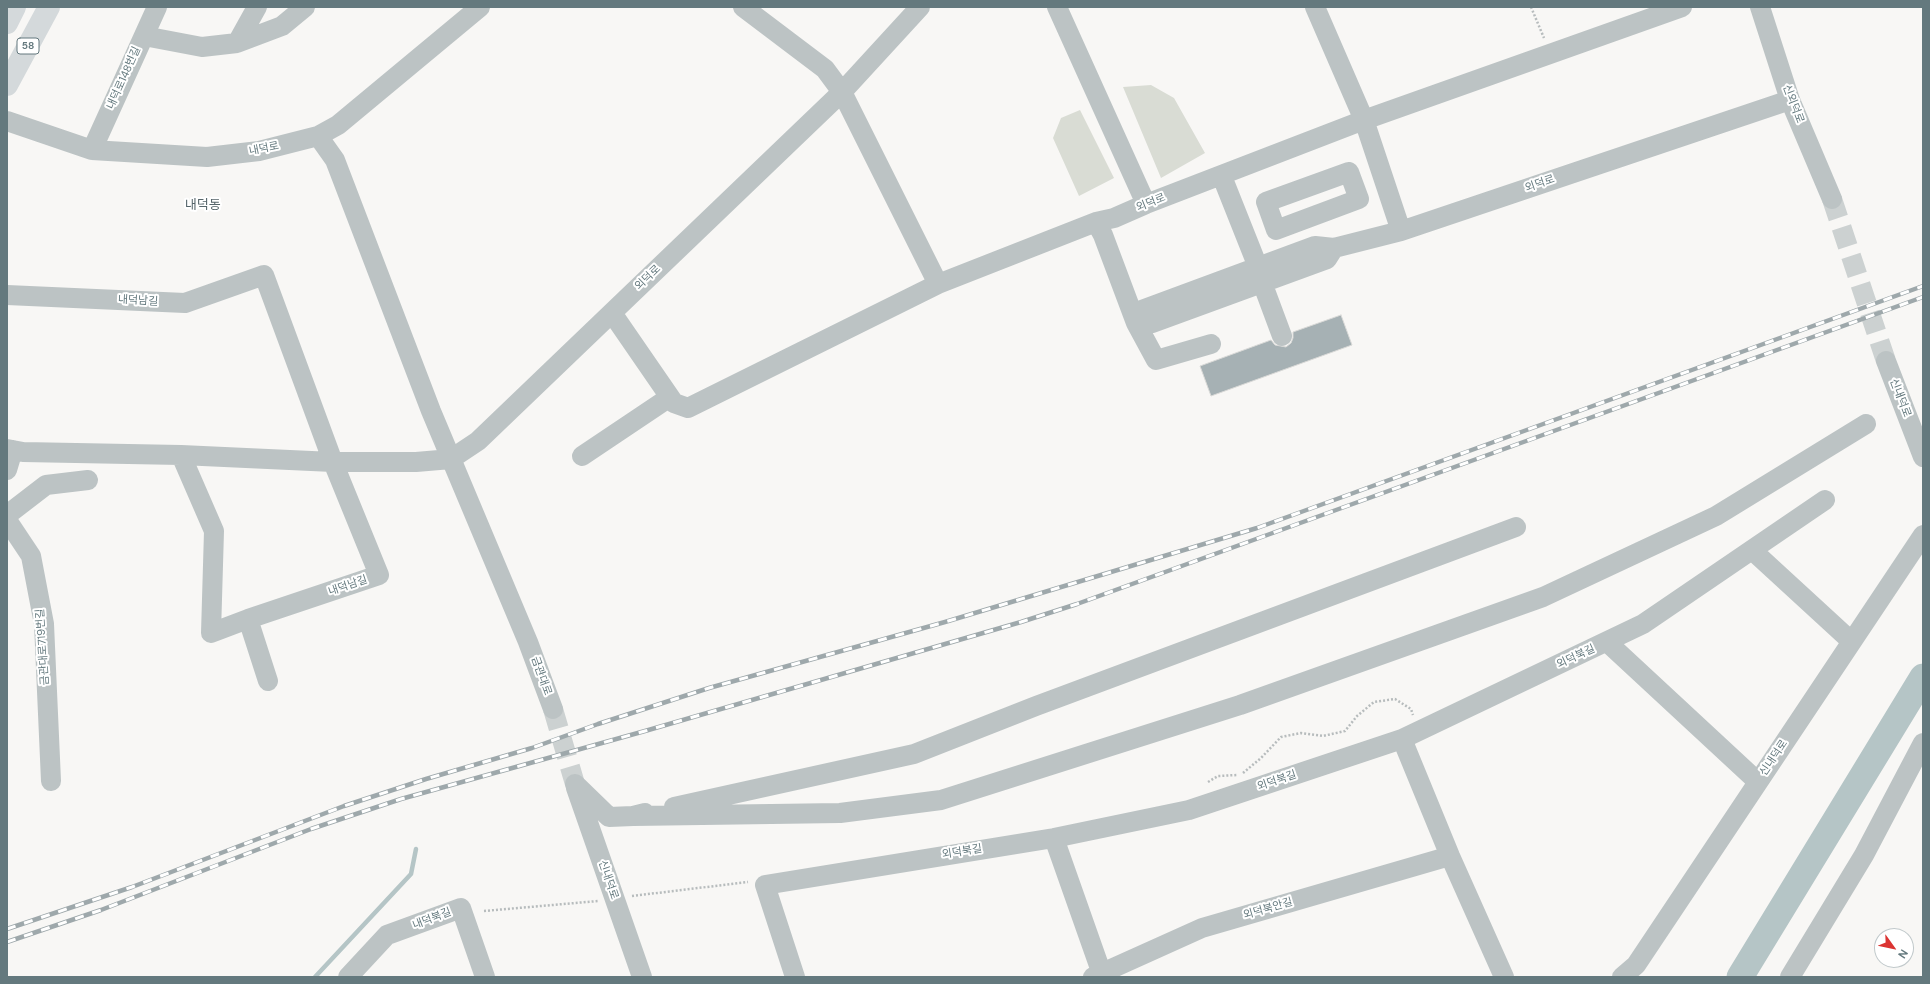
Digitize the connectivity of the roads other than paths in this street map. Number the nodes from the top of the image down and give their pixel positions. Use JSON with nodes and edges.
{"nodes":[{"id":1,"x":15,"y":7,"type":"edge"},
{"id":2,"x":49,"y":7,"type":"edge"},
{"id":3,"x":157,"y":7,"type":"edge"},
{"id":4,"x":257,"y":7,"type":"edge"},
{"id":5,"x":305,"y":7,"type":"edge"},
{"id":6,"x":480,"y":7,"type":"edge"},
{"id":7,"x":744,"y":7,"type":"edge"},
{"id":8,"x":920,"y":7,"type":"edge"},
{"id":9,"x":1057,"y":7,"type":"edge"},
{"id":10,"x":1315,"y":7,"type":"edge"},
{"id":11,"x":1682,"y":7,"type":"edge"},
{"id":12,"x":1760,"y":7,"type":"edge"},
{"id":13,"x":7,"y":23,"type":"edge"},
{"id":14,"x":144,"y":36,"type":"junction"},
{"id":15,"x":237,"y":43,"type":"junction"},
{"id":16,"x":7,"y":85,"type":"edge"},
{"id":17,"x":842,"y":92,"type":"junction"},
{"id":18,"x":1790,"y":100,"type":"junction"},
{"id":19,"x":1364,"y":120,"type":"junction"},
{"id":20,"x":7,"y":121,"type":"edge"},
{"id":21,"x":318,"y":136,"type":"junction"},
{"id":22,"x":92,"y":150,"type":"junction"},
{"id":23,"x":1225,"y":184,"type":"dead end"},
{"id":24,"x":1832,"y":199,"type":"tunnel mouth"},
{"id":25,"x":1146,"y":204,"type":"junction"},
{"id":26,"x":1314,"y":216,"type":"dead end"},
{"id":27,"x":1096,"y":222,"type":"junction"},
{"id":28,"x":1401,"y":231,"type":"junction"},
{"id":29,"x":1330,"y":247,"type":"junction"},
{"id":30,"x":1254,"y":258,"type":"dead end"},
{"id":31,"x":938,"y":284,"type":"junction"},
{"id":32,"x":1266,"y":293,"type":"dead end"},
{"id":33,"x":7,"y":295,"type":"edge"},
{"id":34,"x":612,"y":313,"type":"junction"},
{"id":35,"x":1136,"y":323,"type":"junction"},
{"id":36,"x":1282,"y":336,"type":"dead end"},
{"id":37,"x":1211,"y":344,"type":"dead end"},
{"id":38,"x":1886,"y":361,"type":"tunnel mouth"},
{"id":39,"x":670,"y":397,"type":"junction"},
{"id":40,"x":1866,"y":424,"type":"dead end"},
{"id":41,"x":10,"y":449,"type":"edge"},
{"id":42,"x":181,"y":455,"type":"junction"},
{"id":43,"x":582,"y":456,"type":"dead end"},
{"id":44,"x":1923,"y":457,"type":"edge"},
{"id":45,"x":451,"y":459,"type":"junction"},
{"id":46,"x":333,"y":462,"type":"junction"},
{"id":47,"x":7,"y":470,"type":"edge"},
{"id":48,"x":88,"y":480,"type":"dead end"},
{"id":49,"x":1825,"y":500,"type":"dead end"},
{"id":50,"x":7,"y":515,"type":"edge"},
{"id":51,"x":7,"y":520,"type":"edge"},
{"id":52,"x":1516,"y":527,"type":"dead end"},
{"id":53,"x":1923,"y":535,"type":"edge"},
{"id":54,"x":1753,"y":551,"type":"junction"},
{"id":55,"x":248,"y":619,"type":"junction"},
{"id":56,"x":1851,"y":641,"type":"junction"},
{"id":57,"x":1607,"y":642,"type":"junction"},
{"id":58,"x":268,"y":681,"type":"dead end"},
{"id":59,"x":550,"y":700,"type":"tunnel mouth"},
{"id":60,"x":1402,"y":739,"type":"junction"},
{"id":61,"x":1923,"y":742,"type":"edge"},
{"id":62,"x":50,"y":781,"type":"dead end"},
{"id":63,"x":1758,"y":782,"type":"junction"},
{"id":64,"x":633,"y":816,"type":"junction"},
{"id":65,"x":1054,"y":838,"type":"junction"},
{"id":66,"x":1450,"y":856,"type":"junction"},
{"id":67,"x":1099,"y":976,"type":"edge"},
{"id":68,"x":348,"y":977,"type":"edge"},
{"id":69,"x":485,"y":977,"type":"edge"},
{"id":70,"x":642,"y":977,"type":"edge"},
{"id":71,"x":795,"y":977,"type":"edge"},
{"id":72,"x":1504,"y":977,"type":"edge"},
{"id":73,"x":1622,"y":977,"type":"edge"},
{"id":74,"x":1790,"y":977,"type":"edge"}],
"edges":[{"from":1,"to":13,"type":"main road"},
{"from":2,"to":16,"type":"main road","number":"58"},
{"from":3,"to":14,"type":"street","name":"내덕로148번길"},
{"from":4,"to":15,"type":"street"},
{"from":5,"to":15,"type":"street"},
{"from":6,"to":21,"type":"street","name":"내덕로"},
{"from":7,"to":17,"type":"street"},
{"from":8,"to":17,"type":"street","name":"외덕로"},
{"from":9,"to":25,"type":"street"},
{"from":10,"to":19,"type":"street"},
{"from":11,"to":19,"type":"street","name":"외덕로"},
{"from":12,"to":18,"type":"street","name":"신외덕로"},
{"from":14,"to":15,"type":"street"},
{"from":14,"to":22,"type":"street","name":"내덕로148번길"},
{"from":17,"to":31,"type":"street"},
{"from":17,"to":34,"type":"street","name":"외덕로"},
{"from":18,"to":24,"type":"street","name":"신외덕로"},
{"from":18,"to":28,"type":"street","name":"외덕로"},
{"from":19,"to":25,"type":"street","name":"외덕로"},
{"from":19,"to":28,"type":"street"},
{"from":20,"to":22,"type":"street","name":"내덕로"},
{"from":21,"to":22,"type":"street","name":"내덕로"},
{"from":21,"to":45,"type":"street","name":"금관대로"},
{"from":23,"to":30,"type":"street"},
{"from":25,"to":27,"type":"street","name":"외덕로"},
{"from":26,"to":29,"type":"street"},
{"from":27,"to":31,"type":"street","name":"외덕로"},
{"from":27,"to":35,"type":"street"},
{"from":28,"to":29,"type":"street","name":"외덕로"},
{"from":29,"to":35,"type":"street"},
{"from":31,"to":39,"type":"street","name":"외덕로"},
{"from":32,"to":36,"type":"street"},
{"from":33,"to":46,"type":"street","name":"내덕남길"},
{"from":34,"to":39,"type":"street"},
{"from":34,"to":45,"type":"street","name":"외덕로"},
{"from":35,"to":37,"type":"street"},
{"from":38,"to":44,"type":"street","name":"신내덕로"},
{"from":39,"to":43,"type":"street"},
{"from":40,"to":64,"type":"street"},
{"from":41,"to":42,"type":"street"},
{"from":41,"to":47,"type":"street"},
{"from":42,"to":46,"type":"street"},
{"from":42,"to":55,"type":"street","name":"내덕남길"},
{"from":45,"to":46,"type":"street"},
{"from":45,"to":59,"type":"street","name":"금관대로"},
{"from":46,"to":55,"type":"street","name":"내덕남길"},
{"from":48,"to":50,"type":"street"},
{"from":49,"to":54,"type":"street","name":"외덕북길"},
{"from":51,"to":62,"type":"street","name":"금관대로719번길"},
{"from":52,"to":64,"type":"street"},
{"from":53,"to":56,"type":"street","name":"신내덕로"},
{"from":54,"to":56,"type":"street"},
{"from":54,"to":57,"type":"street","name":"외덕북길"},
{"from":55,"to":58,"type":"street"},
{"from":56,"to":63,"type":"street","name":"신내덕로"},
{"from":57,"to":60,"type":"street","name":"외덕북길"},
{"from":57,"to":63,"type":"street"},
{"from":60,"to":65,"type":"street","name":"외덕북길"},
{"from":60,"to":66,"type":"street"},
{"from":61,"to":74,"type":"street"},
{"from":63,"to":73,"type":"street","name":"신내덕로"},
{"from":64,"to":70,"type":"street","name":"신내덕로"},
{"from":65,"to":67,"type":"street"},
{"from":65,"to":71,"type":"street","name":"외덕북길"},
{"from":66,"to":67,"type":"street","name":"외덕북안길"},
{"from":66,"to":72,"type":"street"},
{"from":68,"to":69,"type":"street","name":"내덕북길"}]}
